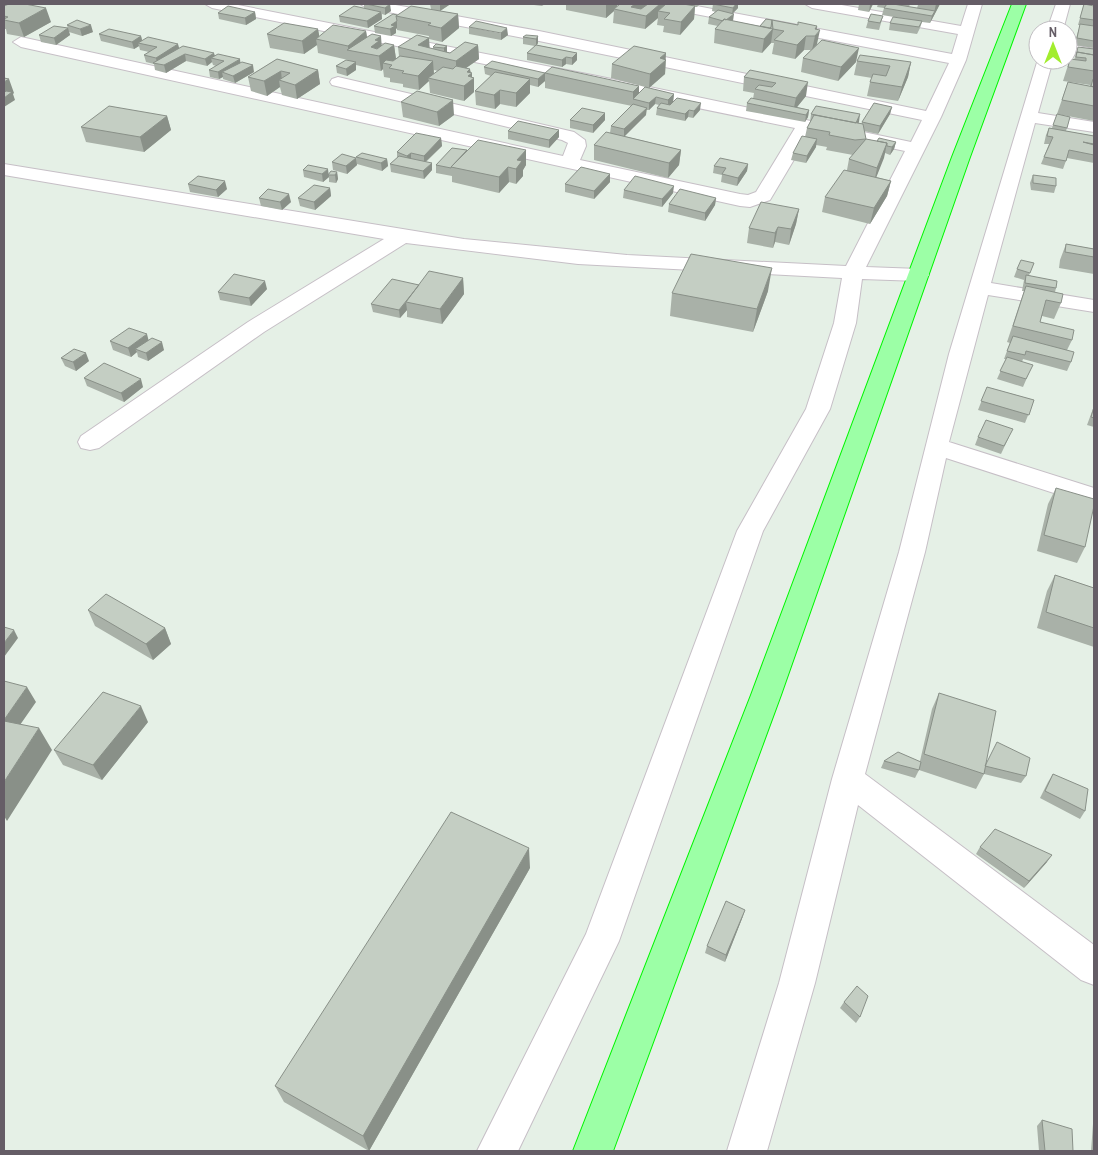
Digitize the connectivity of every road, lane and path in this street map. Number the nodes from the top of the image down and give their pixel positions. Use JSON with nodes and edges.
{"nodes":[{"id":1,"x":212,"y":4,"type":"edge"},
{"id":2,"x":368,"y":4,"type":"edge"},
{"id":3,"x":664,"y":4,"type":"edge"},
{"id":4,"x":812,"y":4,"type":"edge"},
{"id":5,"x":974,"y":4,"type":"edge"},
{"id":6,"x":1019,"y":4,"type":"edge"},
{"id":7,"x":1063,"y":4,"type":"edge"},
{"id":8,"x":1058,"y":20,"type":"edge"},
{"id":9,"x":966,"y":31,"type":"junction"},
{"id":10,"x":21,"y":42,"type":"dead end"},
{"id":11,"x":1078,"y":51,"type":"edge"},
{"id":12,"x":1094,"y":54,"type":"edge"},
{"id":13,"x":958,"y":60,"type":"junction"},
{"id":14,"x":1042,"y":70,"type":"edge"},
{"id":15,"x":338,"y":82,"type":"dead end"},
{"id":16,"x":932,"y":117,"type":"junction"},
{"id":17,"x":1028,"y":117,"type":"junction"},
{"id":18,"x":806,"y":125,"type":"junction"},
{"id":19,"x":1094,"y":127,"type":"edge"},
{"id":20,"x":915,"y":148,"type":"junction"},
{"id":21,"x":569,"y":164,"type":"junction"},
{"id":22,"x":4,"y":169,"type":"edge"},
{"id":23,"x":403,"y":236,"type":"junction"},
{"id":24,"x":853,"y":272,"type":"junction"},
{"id":25,"x":919,"y":275,"type":"junction"},
{"id":26,"x":980,"y":287,"type":"junction"},
{"id":27,"x":1094,"y":306,"type":"edge"},
{"id":28,"x":90,"y":442,"type":"dead end"},
{"id":29,"x":936,"y":446,"type":"junction"},
{"id":30,"x":1094,"y":498,"type":"edge"},
{"id":31,"x":848,"y":779,"type":"junction"},
{"id":32,"x":1094,"y":967,"type":"edge"},
{"id":33,"x":497,"y":1151,"type":"edge"},
{"id":34,"x":594,"y":1151,"type":"edge"},
{"id":35,"x":747,"y":1151,"type":"edge"}],
"edges":[{"from":1,"to":18,"type":"street"},
{"from":2,"to":16,"type":"street"},
{"from":3,"to":13,"type":"street"},
{"from":4,"to":9,"type":"street"},
{"from":5,"to":9,"type":"street"},
{"from":6,"to":25,"type":"highway"},
{"from":7,"to":8,"type":"street"},
{"from":9,"to":13,"type":"street"},
{"from":10,"to":21,"type":"street"},
{"from":11,"to":12,"type":"street"},
{"from":13,"to":16,"type":"street"},
{"from":14,"to":17,"type":"street"},
{"from":15,"to":21,"type":"street"},
{"from":16,"to":20,"type":"street"},
{"from":17,"to":19,"type":"street"},
{"from":17,"to":26,"type":"street"},
{"from":18,"to":20,"type":"street"},
{"from":18,"to":21,"type":"street"},
{"from":20,"to":24,"type":"street"},
{"from":22,"to":23,"type":"street"},
{"from":23,"to":24,"type":"street"},
{"from":23,"to":28,"type":"street"},
{"from":24,"to":25,"type":"street"},
{"from":24,"to":33,"type":"street"},
{"from":25,"to":34,"type":"highway"},
{"from":26,"to":27,"type":"street"},
{"from":26,"to":29,"type":"street"},
{"from":29,"to":30,"type":"street"},
{"from":29,"to":31,"type":"street"},
{"from":31,"to":32,"type":"street"},
{"from":31,"to":35,"type":"street"}]}
